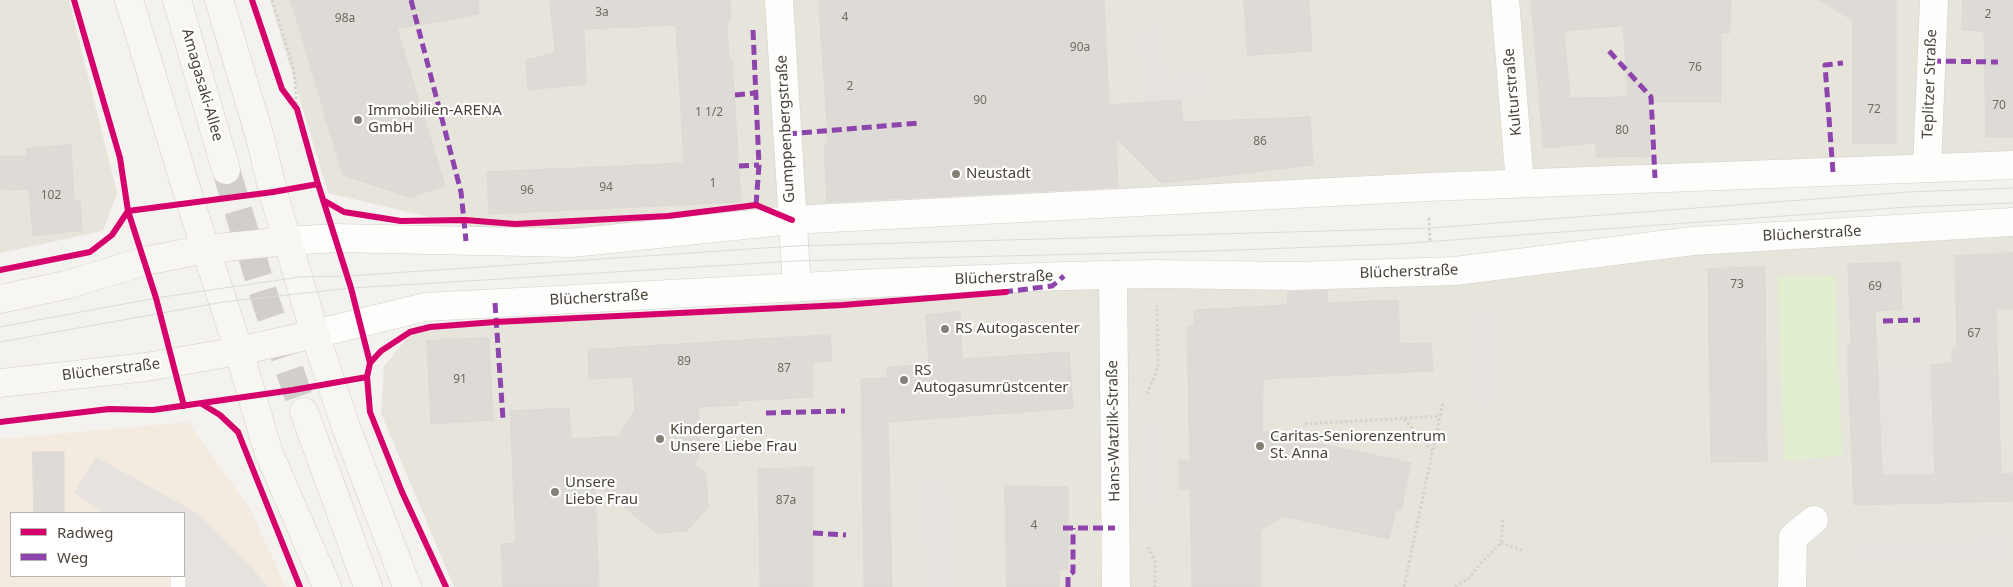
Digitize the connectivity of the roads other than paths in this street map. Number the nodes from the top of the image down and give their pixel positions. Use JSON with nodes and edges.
{"nodes":[{"id":1,"x":129,"y":0,"type":"edge"},
{"id":2,"x":177,"y":0,"type":"edge"},
{"id":3,"x":219,"y":0,"type":"edge"},
{"id":4,"x":779,"y":0,"type":"edge"},
{"id":5,"x":1505,"y":0,"type":"edge"},
{"id":6,"x":1934,"y":0,"type":"edge"},
{"id":7,"x":2013,"y":165,"type":"edge"},
{"id":8,"x":1927,"y":168,"type":"junction"},
{"id":9,"x":226,"y":170,"type":"tunnel mouth"},
{"id":10,"x":1520,"y":183,"type":"junction"},
{"id":11,"x":792,"y":220,"type":"junction"},
{"id":12,"x":2013,"y":222,"type":"edge"},
{"id":13,"x":288,"y":241,"type":"junction"},
{"id":14,"x":206,"y":249,"type":"junction"},
{"id":15,"x":1113,"y":275,"type":"junction"},
{"id":16,"x":797,"y":288,"type":"junction"},
{"id":17,"x":0,"y":299,"type":"edge"},
{"id":18,"x":315,"y":334,"type":"junction"},
{"id":19,"x":240,"y":351,"type":"junction"},
{"id":20,"x":0,"y":383,"type":"edge"},
{"id":21,"x":304,"y":412,"type":"tunnel mouth"},
{"id":22,"x":1814,"y":520,"type":"dead end"},
{"id":23,"x":327,"y":587,"type":"edge"},
{"id":24,"x":368,"y":587,"type":"edge"},
{"id":25,"x":407,"y":587,"type":"edge"},
{"id":26,"x":1116,"y":587,"type":"edge"},
{"id":27,"x":1792,"y":587,"type":"edge"}],
"edges":[{"from":1,"to":14,"type":"main road"},
{"from":2,"to":9,"type":"main road","name":"Amagasaki-Allee"},
{"from":3,"to":13,"type":"main road"},
{"from":4,"to":11,"type":"street","name":"Gumppenbergstraße"},
{"from":5,"to":10,"type":"street","name":"Kulturstraße"},
{"from":6,"to":8,"type":"street","name":"Teplitzer Straße"},
{"from":7,"to":8,"type":"street"},
{"from":8,"to":10,"type":"street"},
{"from":10,"to":11,"type":"street"},
{"from":11,"to":13,"type":"street"},
{"from":11,"to":16,"type":"street","name":"Gumppenbergstraße"},
{"from":12,"to":15,"type":"street","name":"Blücherstraße"},
{"from":13,"to":14,"type":"main road"},
{"from":13,"to":18,"type":"main road"},
{"from":14,"to":17,"type":"main road"},
{"from":14,"to":19,"type":"main road"},
{"from":15,"to":16,"type":"street","name":"Blücherstraße"},
{"from":15,"to":26,"type":"street","name":"Hans-Watzlik-Straße"},
{"from":16,"to":18,"type":"street","name":"Blücherstraße"},
{"from":18,"to":19,"type":"main road","name":"Blücherstraße"},
{"from":18,"to":25,"type":"main road"},
{"from":19,"to":20,"type":"main road","name":"Blücherstraße"},
{"from":19,"to":23,"type":"main road"},
{"from":21,"to":24,"type":"main road"},
{"from":22,"to":27,"type":"street"}]}
